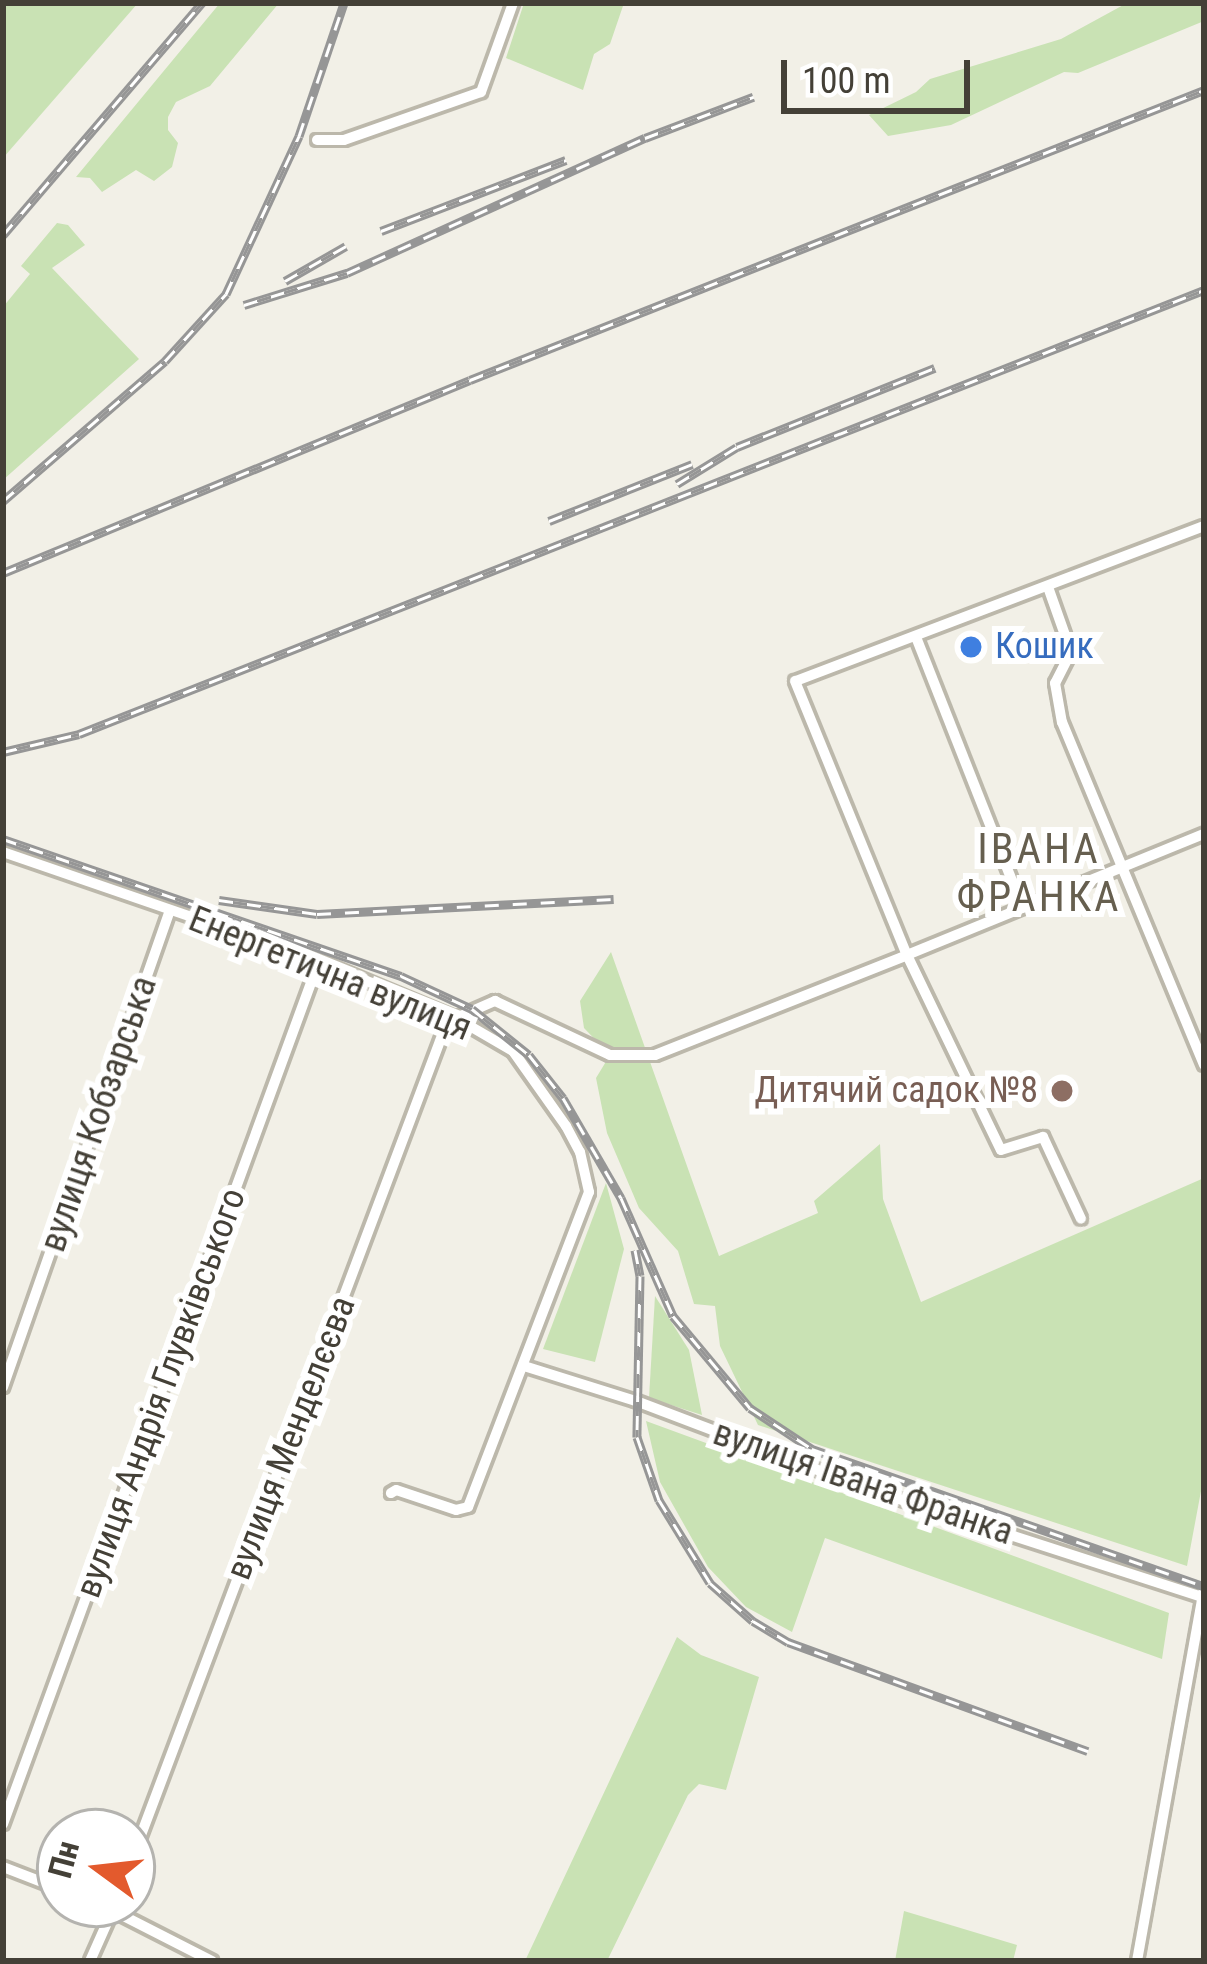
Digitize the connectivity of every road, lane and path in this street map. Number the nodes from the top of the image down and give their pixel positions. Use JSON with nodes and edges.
{"nodes":[{"id":1,"x":513,"y":3,"type":"edge"},
{"id":2,"x":317,"y":140,"type":"dead end"},
{"id":3,"x":1204,"y":526,"type":"edge"},
{"id":4,"x":1048,"y":586,"type":"junction"},
{"id":5,"x":916,"y":637,"type":"junction"},
{"id":6,"x":1204,"y":834,"type":"edge"},
{"id":7,"x":3,"y":852,"type":"edge"},
{"id":8,"x":1124,"y":867,"type":"junction"},
{"id":9,"x":1023,"y":908,"type":"junction"},
{"id":10,"x":170,"y":910,"type":"junction"},
{"id":11,"x":907,"y":956,"type":"junction"},
{"id":12,"x":319,"y":962,"type":"junction"},
{"id":13,"x":453,"y":1017,"type":"junction"},
{"id":14,"x":1204,"y":1065,"type":"edge"},
{"id":15,"x":1081,"y":1219,"type":"dead end"},
{"id":16,"x":524,"y":1366,"type":"junction"},
{"id":17,"x":3,"y":1387,"type":"edge"},
{"id":18,"x":392,"y":1493,"type":"dead end"},
{"id":19,"x":1203,"y":1593,"type":"edge"},
{"id":20,"x":151,"y":1808,"type":"edge"},
{"id":21,"x":3,"y":1824,"type":"edge"},
{"id":22,"x":3,"y":1867,"type":"edge"},
{"id":23,"x":36,"y":1880,"type":"edge"},
{"id":24,"x":105,"y":1928,"type":"edge"},
{"id":25,"x":152,"y":1928,"type":"edge"},
{"id":26,"x":90,"y":1961,"type":"edge"},
{"id":27,"x":212,"y":1961,"type":"edge"},
{"id":28,"x":1137,"y":1961,"type":"edge"}],
"edges":[{"from":1,"to":2,"type":"street"},
{"from":3,"to":4,"type":"street"},
{"from":4,"to":5,"type":"street"},
{"from":4,"to":8,"type":"street"},
{"from":5,"to":9,"type":"street"},
{"from":5,"to":11,"type":"street"},
{"from":6,"to":8,"type":"street"},
{"from":7,"to":10,"type":"street","name":"Енергетична вулиця"},
{"from":8,"to":9,"type":"street"},
{"from":8,"to":14,"type":"street"},
{"from":9,"to":11,"type":"street"},
{"from":10,"to":12,"type":"street","name":"Енергетична вулиця"},
{"from":10,"to":17,"type":"street","name":"вулиця Кобзарська"},
{"from":11,"to":13,"type":"street"},
{"from":11,"to":15,"type":"street"},
{"from":12,"to":13,"type":"street","name":"Енергетична вулиця"},
{"from":12,"to":21,"type":"street","name":"вулиця Андрія Глувківського"},
{"from":13,"to":16,"type":"street","name":"Енергетична вулиця"},
{"from":13,"to":20,"type":"street","name":"вулиця Менделєєва"},
{"from":16,"to":18,"type":"street","name":"Енергетична вулиця"},
{"from":16,"to":19,"type":"street","name":"вулиця Івана Франка"},
{"from":19,"to":28,"type":"street"},
{"from":22,"to":23,"type":"street"},
{"from":24,"to":26,"type":"street"},
{"from":25,"to":27,"type":"street"}]}
